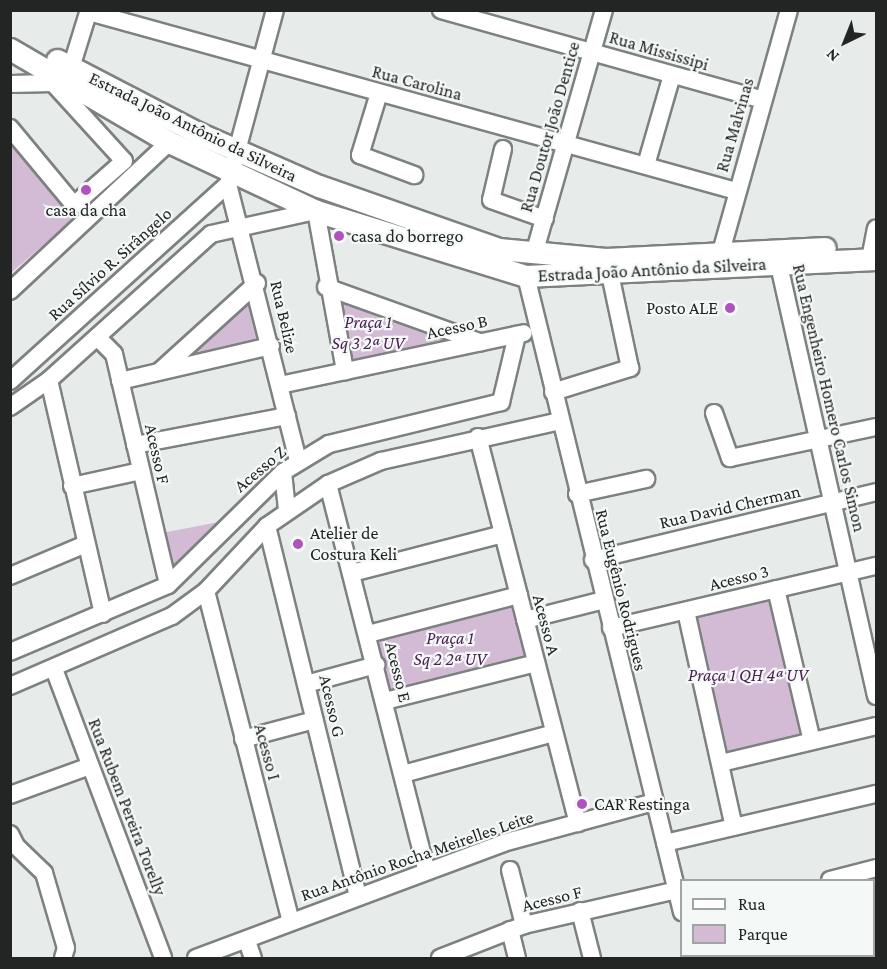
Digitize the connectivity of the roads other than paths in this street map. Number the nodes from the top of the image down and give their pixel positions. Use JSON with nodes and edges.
{"nodes":[{"id":1,"x":274,"y":10,"type":"edge"},
{"id":2,"x":441,"y":10,"type":"edge"},
{"id":3,"x":604,"y":10,"type":"edge"},
{"id":4,"x":789,"y":10,"type":"edge"},
{"id":5,"x":89,"y":11,"type":"edge"},
{"id":6,"x":10,"y":36,"type":"edge"},
{"id":7,"x":10,"y":50,"type":"edge"},
{"id":8,"x":591,"y":52,"type":"junction"},
{"id":9,"x":261,"y":62,"type":"junction"},
{"id":10,"x":60,"y":75,"type":"junction"},
{"id":11,"x":672,"y":75,"type":"junction"},
{"id":12,"x":10,"y":84,"type":"edge"},
{"id":13,"x":379,"y":93,"type":"junction"},
{"id":14,"x":763,"y":100,"type":"junction"},
{"id":15,"x":10,"y":128,"type":"edge"},
{"id":16,"x":169,"y":142,"type":"junction"},
{"id":17,"x":564,"y":142,"type":"junction"},
{"id":18,"x":503,"y":149,"type":"dead end"},
{"id":19,"x":238,"y":152,"type":"junction"},
{"id":20,"x":646,"y":165,"type":"junction"},
{"id":21,"x":414,"y":175,"type":"dead end"},
{"id":22,"x":235,"y":179,"type":"junction"},
{"id":23,"x":319,"y":186,"type":"junction"},
{"id":24,"x":736,"y":191,"type":"junction"},
{"id":25,"x":316,"y":211,"type":"junction"},
{"id":26,"x":545,"y":219,"type":"junction"},
{"id":27,"x":240,"y":226,"type":"junction"},
{"id":28,"x":874,"y":248,"type":"edge"},
{"id":29,"x":499,"y":249,"type":"junction"},
{"id":30,"x":534,"y":254,"type":"junction"},
{"id":31,"x":735,"y":256,"type":"junction"},
{"id":32,"x":777,"y":257,"type":"junction"},
{"id":33,"x":688,"y":262,"type":"junction"},
{"id":34,"x":610,"y":274,"type":"junction"},
{"id":35,"x":525,"y":276,"type":"junction"},
{"id":36,"x":257,"y":283,"type":"junction"},
{"id":37,"x":326,"y":287,"type":"junction"},
{"id":38,"x":10,"y":291,"type":"edge"},
{"id":39,"x":537,"y":331,"type":"junction"},
{"id":40,"x":517,"y":335,"type":"junction"},
{"id":41,"x":97,"y":337,"type":"junction"},
{"id":42,"x":480,"y":342,"type":"junction"},
{"id":43,"x":271,"y":346,"type":"junction"},
{"id":44,"x":345,"y":371,"type":"junction"},
{"id":45,"x":160,"y":372,"type":"junction"},
{"id":46,"x":49,"y":380,"type":"junction"},
{"id":47,"x":10,"y":381,"type":"edge"},
{"id":48,"x":120,"y":381,"type":"junction"},
{"id":49,"x":280,"y":385,"type":"junction"},
{"id":50,"x":554,"y":392,"type":"junction"},
{"id":51,"x":10,"y":407,"type":"edge"},
{"id":52,"x":714,"y":413,"type":"dead end"},
{"id":53,"x":287,"y":416,"type":"junction"},
{"id":54,"x":560,"y":421,"type":"junction"},
{"id":55,"x":876,"y":427,"type":"edge"},
{"id":56,"x":478,"y":437,"type":"junction"},
{"id":57,"x":819,"y":438,"type":"junction"},
{"id":58,"x":135,"y":445,"type":"junction"},
{"id":59,"x":298,"y":461,"type":"junction"},
{"id":60,"x":141,"y":471,"type":"junction"},
{"id":61,"x":284,"y":472,"type":"junction"},
{"id":62,"x":646,"y":479,"type":"dead end"},
{"id":63,"x":328,"y":484,"type":"junction"},
{"id":64,"x":72,"y":486,"type":"junction"},
{"id":65,"x":876,"y":492,"type":"edge"},
{"id":66,"x":578,"y":494,"type":"junction"},
{"id":67,"x":832,"y":503,"type":"junction"},
{"id":68,"x":286,"y":511,"type":"junction"},
{"id":69,"x":267,"y":526,"type":"junction"},
{"id":70,"x":503,"y":534,"type":"junction"},
{"id":71,"x":86,"y":544,"type":"junction"},
{"id":72,"x":593,"y":560,"type":"junction"},
{"id":73,"x":876,"y":566,"type":"edge"},
{"id":74,"x":848,"y":572,"type":"junction"},
{"id":75,"x":352,"y":573,"type":"junction"},
{"id":76,"x":10,"y":576,"type":"edge"},
{"id":77,"x":168,"y":585,"type":"junction"},
{"id":78,"x":776,"y":589,"type":"junction"},
{"id":79,"x":206,"y":591,"type":"junction"},
{"id":80,"x":519,"y":595,"type":"junction"},
{"id":81,"x":604,"y":600,"type":"junction"},
{"id":82,"x":686,"y":611,"type":"junction"},
{"id":83,"x":103,"y":614,"type":"junction"},
{"id":84,"x":525,"y":620,"type":"junction"},
{"id":85,"x":611,"y":628,"type":"junction"},
{"id":86,"x":368,"y":634,"type":"junction"},
{"id":87,"x":10,"y":652,"type":"edge"},
{"id":88,"x":536,"y":663,"type":"junction"},
{"id":89,"x":376,"y":664,"type":"junction"},
{"id":90,"x":54,"y":669,"type":"junction"},
{"id":91,"x":306,"y":684,"type":"junction"},
{"id":92,"x":10,"y":686,"type":"edge"},
{"id":93,"x":876,"y":696,"type":"edge"},
{"id":94,"x":385,"y":701,"type":"junction"},
{"id":95,"x":315,"y":720,"type":"junction"},
{"id":96,"x":876,"y":726,"type":"edge"},
{"id":97,"x":554,"y":733,"type":"junction"},
{"id":98,"x":243,"y":739,"type":"junction"},
{"id":99,"x":812,"y":741,"type":"junction"},
{"id":100,"x":721,"y":763,"type":"junction"},
{"id":101,"x":90,"y":766,"type":"junction"},
{"id":102,"x":403,"y":774,"type":"junction"},
{"id":103,"x":876,"y":794,"type":"edge"},
{"id":104,"x":10,"y":795,"type":"edge"},
{"id":105,"x":654,"y":802,"type":"junction"},
{"id":106,"x":578,"y":823,"type":"junction"},
{"id":107,"x":734,"y":827,"type":"junction"},
{"id":108,"x":10,"y":834,"type":"edge"},
{"id":109,"x":665,"y":843,"type":"junction"},
{"id":110,"x":876,"y":868,"type":"edge"},
{"id":111,"x":426,"y":869,"type":"junction"},
{"id":112,"x":510,"y":870,"type":"dead end"},
{"id":113,"x":834,"y":879,"type":"edge"},
{"id":114,"x":677,"y":890,"type":"junction"},
{"id":115,"x":358,"y":896,"type":"junction"},
{"id":116,"x":680,"y":906,"type":"edge"},
{"id":117,"x":580,"y":911,"type":"junction"},
{"id":118,"x":291,"y":921,"type":"junction"},
{"id":119,"x":517,"y":928,"type":"junction"},
{"id":120,"x":247,"y":941,"type":"junction"},
{"id":121,"x":63,"y":958,"type":"edge"},
{"id":122,"x":163,"y":958,"type":"edge"},
{"id":123,"x":196,"y":958,"type":"edge"},
{"id":124,"x":253,"y":958,"type":"edge"},
{"id":125,"x":440,"y":958,"type":"edge"},
{"id":126,"x":517,"y":958,"type":"edge"},
{"id":127,"x":592,"y":958,"type":"edge"}],
"edges":[{"from":1,"to":9,"type":"street"},
{"from":2,"to":8,"type":"street","name":"Rua Mississipi"},
{"from":3,"to":8,"type":"street","name":"Rua Doutor João Dentice"},
{"from":4,"to":14,"type":"street","name":"Rua Malvinas"},
{"from":5,"to":9,"type":"street","name":"Rua Carolina"},
{"from":5,"to":10,"type":"street"},
{"from":6,"to":10,"type":"main road","name":"Estrada João Antônio da Silveira"},
{"from":7,"to":10,"type":"main road","name":"Estrada João Antônio da Silveira"},
{"from":8,"to":11,"type":"street","name":"Rua Mississipi"},
{"from":8,"to":17,"type":"street","name":"Rua Doutor João Dentice"},
{"from":9,"to":13,"type":"street","name":"Rua Carolina"},
{"from":9,"to":19,"type":"street"},
{"from":10,"to":12,"type":"street"},
{"from":10,"to":15,"type":"street"},
{"from":10,"to":16,"type":"main road","name":"Estrada João Antônio da Silveira"},
{"from":10,"to":19,"type":"main road","name":"Estrada João Antônio da Silveira"},
{"from":11,"to":14,"type":"street","name":"Rua Mississipi"},
{"from":11,"to":20,"type":"street"},
{"from":13,"to":17,"type":"street","name":"Rua Carolina"},
{"from":13,"to":21,"type":"street"},
{"from":14,"to":24,"type":"street","name":"Rua Malvinas"},
{"from":16,"to":22,"type":"main road","name":"Estrada João Antônio da Silveira"},
{"from":16,"to":38,"type":"street"},
{"from":17,"to":20,"type":"street","name":"Rua Carolina"},
{"from":17,"to":26,"type":"street","name":"Rua Doutor João Dentice"},
{"from":18,"to":26,"type":"street"},
{"from":19,"to":22,"type":"street"},
{"from":19,"to":23,"type":"main road","name":"Estrada João Antônio da Silveira"},
{"from":20,"to":24,"type":"street","name":"Rua Carolina"},
{"from":22,"to":23,"type":"main road"},
{"from":22,"to":25,"type":"main road","name":"Estrada João Antônio da Silveira"},
{"from":22,"to":27,"type":"street","name":"Rua Belize"},
{"from":22,"to":47,"type":"street","name":"Rua Sílvio R. Sirângelo"},
{"from":23,"to":29,"type":"main road","name":"Estrada João Antônio da Silveira"},
{"from":24,"to":31,"type":"street","name":"Rua Malvinas"},
{"from":25,"to":27,"type":"street"},
{"from":25,"to":35,"type":"main road","name":"Estrada João Antônio da Silveira"},
{"from":25,"to":37,"type":"street"},
{"from":26,"to":30,"type":"street","name":"Rua Doutor João Dentice"},
{"from":27,"to":36,"type":"street","name":"Rua Belize"},
{"from":27,"to":41,"type":"street"},
{"from":28,"to":32,"type":"main road","name":"Estrada João Antônio da Silveira"},
{"from":29,"to":30,"type":"main road","name":"Estrada João Antônio da Silveira"},
{"from":29,"to":35,"type":"main road"},
{"from":30,"to":33,"type":"main road","name":"Estrada João Antônio da Silveira"},
{"from":31,"to":32,"type":"main road","name":"Estrada João Antônio da Silveira"},
{"from":31,"to":33,"type":"main road","name":"Estrada João Antônio da Silveira"},
{"from":32,"to":57,"type":"street","name":"Rua Engenheiro Homero Carlos Simon"},
{"from":33,"to":34,"type":"main road","name":"Estrada João Antônio da Silveira"},
{"from":34,"to":35,"type":"main road","name":"Estrada João Antônio da Silveira"},
{"from":34,"to":50,"type":"street"},
{"from":35,"to":39,"type":"street","name":"Rua Eugênio Rodrigues"},
{"from":36,"to":43,"type":"street","name":"Rua Belize"},
{"from":36,"to":45,"type":"street"},
{"from":37,"to":42,"type":"street"},
{"from":37,"to":44,"type":"street"},
{"from":39,"to":40,"type":"street","name":"Acesso B"},
{"from":39,"to":50,"type":"street","name":"Rua Eugênio Rodrigues"},
{"from":40,"to":42,"type":"street","name":"Acesso B"},
{"from":40,"to":59,"type":"street","name":"Acesso Z"},
{"from":41,"to":46,"type":"street"},
{"from":41,"to":48,"type":"street","name":"Acesso F"},
{"from":42,"to":44,"type":"street","name":"Acesso B"},
{"from":43,"to":45,"type":"street"},
{"from":43,"to":49,"type":"street","name":"Rua Belize"},
{"from":44,"to":49,"type":"street","name":"Acesso B"},
{"from":45,"to":48,"type":"street"},
{"from":46,"to":51,"type":"street"},
{"from":46,"to":64,"type":"street"},
{"from":48,"to":58,"type":"street","name":"Acesso F"},
{"from":49,"to":53,"type":"street","name":"Rua Belize"},
{"from":50,"to":54,"type":"street","name":"Rua Eugênio Rodrigues"},
{"from":52,"to":57,"type":"street"},
{"from":53,"to":58,"type":"street"},
{"from":53,"to":59,"type":"street","name":"Rua Belize"},
{"from":54,"to":56,"type":"street"},
{"from":54,"to":66,"type":"street","name":"Rua Eugênio Rodrigues"},
{"from":55,"to":57,"type":"street"},
{"from":56,"to":63,"type":"street"},
{"from":56,"to":70,"type":"street","name":"Acesso A"},
{"from":57,"to":67,"type":"street","name":"Rua Engenheiro Homero Carlos Simon"},
{"from":58,"to":60,"type":"street","name":"Acesso F"},
{"from":59,"to":61,"type":"street","name":"Acesso Z"},
{"from":60,"to":64,"type":"street"},
{"from":60,"to":77,"type":"street","name":"Acesso F"},
{"from":61,"to":68,"type":"street"},
{"from":61,"to":77,"type":"street","name":"Acesso Z"},
{"from":62,"to":66,"type":"street"},
{"from":63,"to":68,"type":"street"},
{"from":63,"to":75,"type":"street","name":"Acesso E"},
{"from":64,"to":71,"type":"street"},
{"from":65,"to":67,"type":"street","name":"Rua David Cherman"},
{"from":66,"to":72,"type":"street","name":"Rua Eugênio Rodrigues"},
{"from":67,"to":72,"type":"street","name":"Rua David Cherman"},
{"from":67,"to":74,"type":"street","name":"Rua Engenheiro Homero Carlos Simon"},
{"from":68,"to":69,"type":"street"},
{"from":69,"to":79,"type":"street"},
{"from":69,"to":91,"type":"street","name":"Acesso G"},
{"from":70,"to":75,"type":"street"},
{"from":70,"to":80,"type":"street","name":"Acesso A"},
{"from":71,"to":76,"type":"street"},
{"from":71,"to":83,"type":"street"},
{"from":72,"to":81,"type":"street","name":"Rua Eugênio Rodrigues"},
{"from":73,"to":74,"type":"street","name":"Acesso 3"},
{"from":74,"to":78,"type":"street","name":"Acesso 3"},
{"from":74,"to":93,"type":"street","name":"Rua Engenheiro Homero Carlos Simon"},
{"from":75,"to":86,"type":"street","name":"Acesso E"},
{"from":77,"to":83,"type":"street","name":"Acesso Z"},
{"from":78,"to":82,"type":"street","name":"Acesso 3"},
{"from":78,"to":99,"type":"street"},
{"from":79,"to":90,"type":"street"},
{"from":79,"to":98,"type":"street","name":"Acesso I"},
{"from":80,"to":84,"type":"street","name":"Acesso A"},
{"from":80,"to":86,"type":"street"},
{"from":81,"to":84,"type":"street"},
{"from":81,"to":85,"type":"street","name":"Rua Eugênio Rodrigues"},
{"from":82,"to":85,"type":"street","name":"Acesso 3"},
{"from":82,"to":100,"type":"street"},
{"from":83,"to":87,"type":"street","name":"Acesso Z"},
{"from":84,"to":88,"type":"street","name":"Acesso A"},
{"from":85,"to":105,"type":"street","name":"Rua Eugênio Rodrigues"},
{"from":86,"to":89,"type":"street","name":"Acesso E"},
{"from":88,"to":94,"type":"street"},
{"from":88,"to":97,"type":"street","name":"Acesso A"},
{"from":89,"to":91,"type":"street"},
{"from":89,"to":94,"type":"street","name":"Acesso E"},
{"from":90,"to":92,"type":"street"},
{"from":90,"to":101,"type":"street","name":"Rua Rubem Pereira Torelly"},
{"from":91,"to":95,"type":"street","name":"Acesso G"},
{"from":94,"to":102,"type":"street","name":"Acesso E"},
{"from":95,"to":98,"type":"street"},
{"from":95,"to":115,"type":"street","name":"Acesso G"},
{"from":96,"to":99,"type":"street"},
{"from":97,"to":102,"type":"street"},
{"from":97,"to":106,"type":"street","name":"Acesso A"},
{"from":98,"to":118,"type":"street","name":"Acesso I"},
{"from":99,"to":100,"type":"street"},
{"from":100,"to":107,"type":"street"},
{"from":101,"to":104,"type":"street"},
{"from":101,"to":122,"type":"street","name":"Rua Rubem Pereira Torelly"},
{"from":102,"to":111,"type":"street","name":"Acesso E"},
{"from":103,"to":107,"type":"street"},
{"from":105,"to":106,"type":"street","name":"Rua Antônio Rocha Meirelles Leite"},
{"from":105,"to":109,"type":"street","name":"Rua Eugênio Rodrigues"},
{"from":106,"to":111,"type":"street","name":"Rua Antônio Rocha Meirelles Leite"},
{"from":107,"to":109,"type":"street"},
{"from":108,"to":121,"type":"street"},
{"from":109,"to":114,"type":"street","name":"Rua Eugênio Rodrigues"},
{"from":110,"to":113,"type":"street"},
{"from":111,"to":115,"type":"street","name":"Rua Antônio Rocha Meirelles Leite"},
{"from":112,"to":119,"type":"street"},
{"from":114,"to":116,"type":"street","name":"Rua Eugênio Rodrigues"},
{"from":114,"to":117,"type":"street","name":"Acesso F"},
{"from":115,"to":118,"type":"street","name":"Rua Antônio Rocha Meirelles Leite"},
{"from":117,"to":119,"type":"street","name":"Acesso F"},
{"from":117,"to":127,"type":"street"},
{"from":118,"to":120,"type":"street","name":"Rua Antônio Rocha Meirelles Leite"},
{"from":119,"to":125,"type":"street","name":"Acesso F"},
{"from":119,"to":126,"type":"street"},
{"from":120,"to":123,"type":"street","name":"Rua Antônio Rocha Meirelles Leite"},
{"from":120,"to":124,"type":"street"}]}
